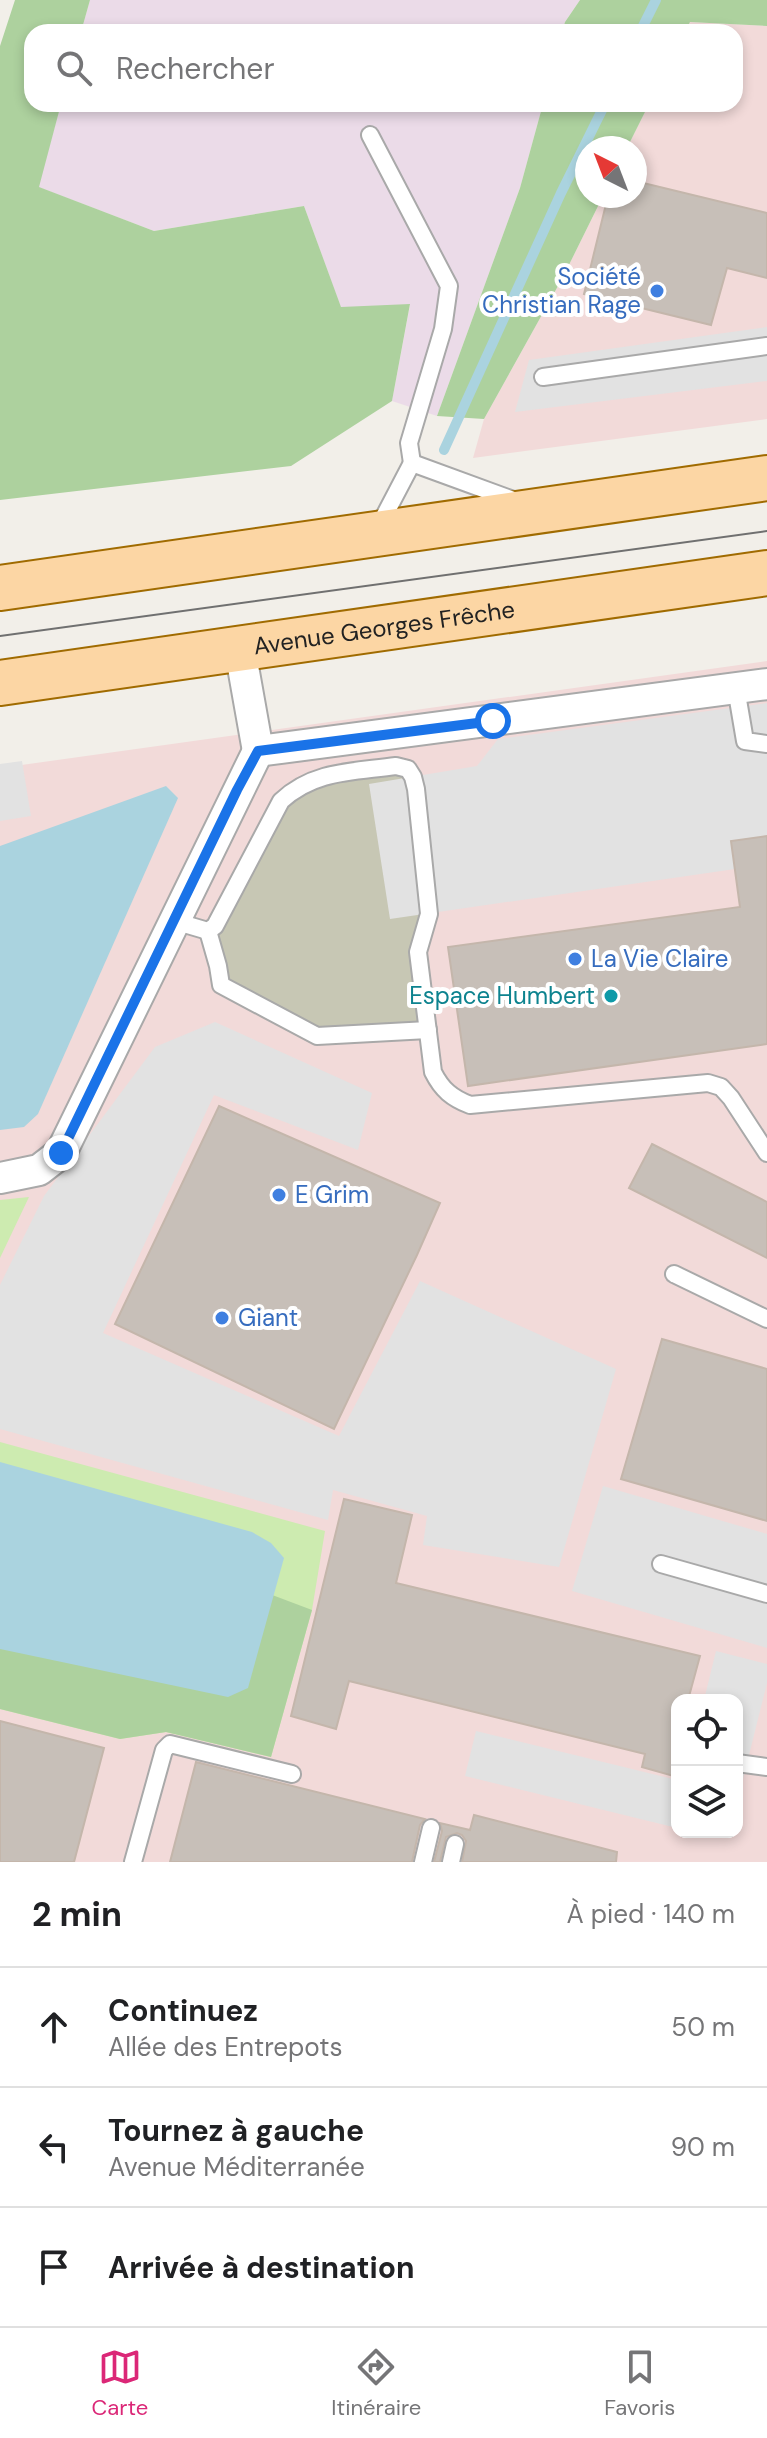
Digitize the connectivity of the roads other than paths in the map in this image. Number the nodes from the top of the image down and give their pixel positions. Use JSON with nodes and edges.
{"nodes":[{"id":1,"x":370,"y":135,"type":"dead end"},
{"id":2,"x":767,"y":346,"type":"edge"},
{"id":3,"x":543,"y":377,"type":"dead end"},
{"id":4,"x":412,"y":463,"type":"junction"},
{"id":5,"x":767,"y":478,"type":"edge"},
{"id":6,"x":544,"y":511,"type":"junction"},
{"id":7,"x":374,"y":535,"type":"junction"},
{"id":8,"x":767,"y":573,"type":"edge"},
{"id":9,"x":0,"y":588,"type":"edge"},
{"id":10,"x":240,"y":650,"type":"junction"},
{"id":11,"x":0,"y":683,"type":"edge"},
{"id":12,"x":767,"y":684,"type":"edge"},
{"id":13,"x":736,"y":688,"type":"junction"},
{"id":14,"x":767,"y":744,"type":"edge"},
{"id":15,"x":258,"y":751,"type":"junction"},
{"id":16,"x":174,"y":921,"type":"junction"},
{"id":17,"x":208,"y":931,"type":"junction"},
{"id":18,"x":428,"y":1030,"type":"junction"},
{"id":19,"x":767,"y":1153,"type":"edge"},
{"id":20,"x":0,"y":1178,"type":"edge"},
{"id":21,"x":674,"y":1274,"type":"dead end"},
{"id":22,"x":767,"y":1319,"type":"edge"},
{"id":23,"x":661,"y":1564,"type":"dead end"},
{"id":24,"x":767,"y":1594,"type":"edge"},
{"id":25,"x":743,"y":1764,"type":"edge"},
{"id":26,"x":767,"y":1767,"type":"edge"},
{"id":27,"x":292,"y":1774,"type":"dead end"},
{"id":28,"x":431,"y":1828,"type":"dead end"},
{"id":29,"x":455,"y":1844,"type":"dead end"},
{"id":30,"x":133,"y":1862,"type":"edge"},
{"id":31,"x":423,"y":1862,"type":"edge"},
{"id":32,"x":451,"y":1862,"type":"edge"}],
"edges":[{"from":1,"to":4,"type":"lane"},
{"from":2,"to":3,"type":"lane"},
{"from":4,"to":6,"type":"lane"},
{"from":4,"to":7,"type":"lane"},
{"from":5,"to":6,"type":"main road"},
{"from":6,"to":7,"type":"main road"},
{"from":7,"to":9,"type":"main road"},
{"from":8,"to":10,"type":"main road","name":"Avenue Georges Frêche"},
{"from":10,"to":11,"type":"main road","name":"Avenue Georges Frêche"},
{"from":10,"to":15,"type":"street"},
{"from":12,"to":13,"type":"street"},
{"from":13,"to":14,"type":"lane"},
{"from":13,"to":15,"type":"street"},
{"from":15,"to":16,"type":"street"},
{"from":16,"to":17,"type":"lane"},
{"from":16,"to":20,"type":"street"},
{"from":17,"to":18,"type":"lane"},
{"from":17,"to":18,"type":"lane"},
{"from":18,"to":19,"type":"lane"},
{"from":21,"to":22,"type":"lane"},
{"from":23,"to":24,"type":"lane"},
{"from":25,"to":26,"type":"lane"},
{"from":27,"to":30,"type":"lane"},
{"from":28,"to":31,"type":"lane"},
{"from":29,"to":32,"type":"lane"}]}
